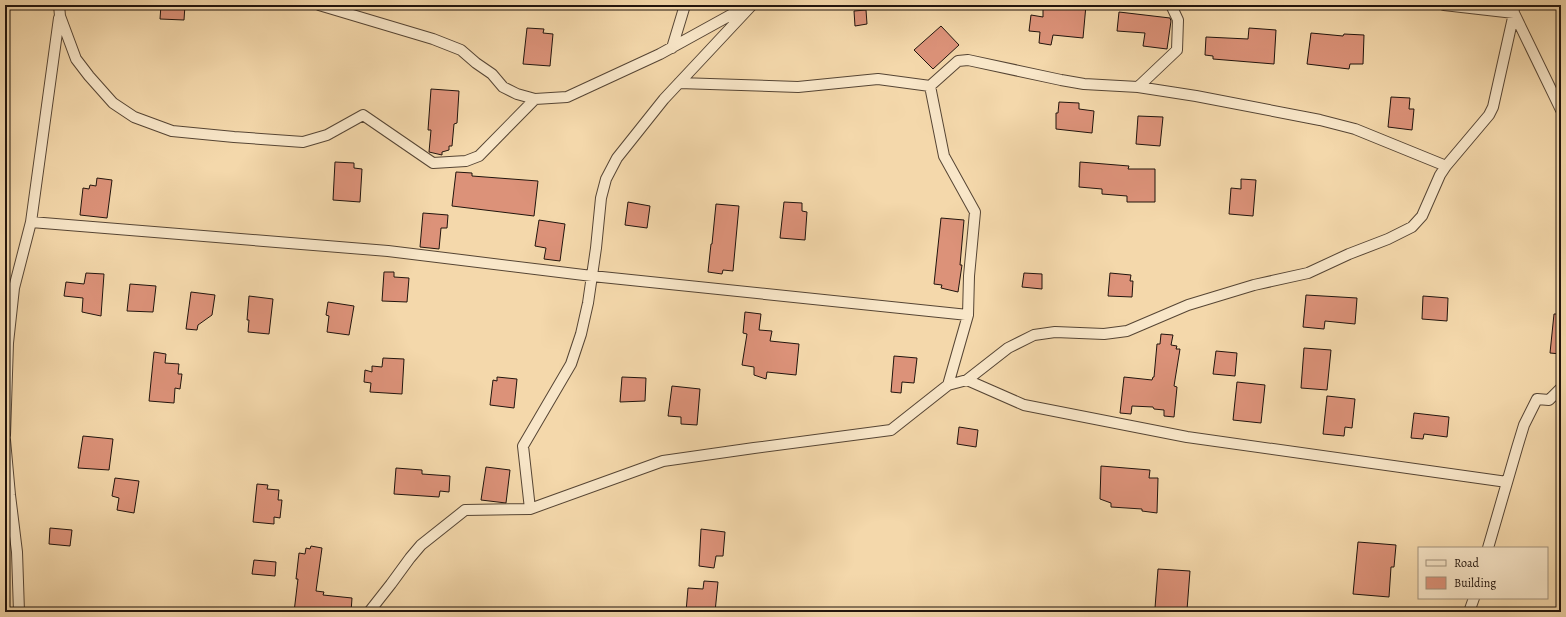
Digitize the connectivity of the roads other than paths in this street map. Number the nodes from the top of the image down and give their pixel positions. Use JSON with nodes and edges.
{"nodes":[{"id":1,"x":59,"y":5,"type":"edge"},
{"id":2,"x":319,"y":5,"type":"edge"},
{"id":3,"x":685,"y":5,"type":"edge"},
{"id":4,"x":749,"y":5,"type":"edge"},
{"id":5,"x":752,"y":5,"type":"edge"},
{"id":6,"x":1172,"y":5,"type":"edge"},
{"id":7,"x":1444,"y":5,"type":"edge"},
{"id":8,"x":1513,"y":9,"type":"edge"},
{"id":9,"x":60,"y":16,"type":"junction"},
{"id":10,"x":672,"y":48,"type":"junction"},
{"id":11,"x":679,"y":83,"type":"junction"},
{"id":12,"x":930,"y":86,"type":"junction"},
{"id":13,"x":1138,"y":87,"type":"junction"},
{"id":14,"x":535,"y":99,"type":"junction"},
{"id":15,"x":1561,"y":110,"type":"edge"},
{"id":16,"x":1446,"y":166,"type":"junction"},
{"id":17,"x":30,"y":222,"type":"junction"},
{"id":18,"x":592,"y":276,"type":"junction"},
{"id":19,"x":968,"y":315,"type":"junction"},
{"id":20,"x":967,"y":380,"type":"junction"},
{"id":21,"x":948,"y":385,"type":"junction"},
{"id":22,"x":1561,"y":388,"type":"edge"},
{"id":23,"x":5,"y":435,"type":"edge"},
{"id":24,"x":5,"y":440,"type":"edge"},
{"id":25,"x":1507,"y":482,"type":"junction"},
{"id":26,"x":530,"y":508,"type":"junction"},
{"id":27,"x":1488,"y":547,"type":"edge"},
{"id":28,"x":1474,"y":599,"type":"edge"},
{"id":29,"x":19,"y":612,"type":"edge"},
{"id":30,"x":370,"y":612,"type":"edge"},
{"id":31,"x":1469,"y":612,"type":"edge"}],
"edges":[{"from":1,"to":9,"type":"street"},
{"from":2,"to":14,"type":"street"},
{"from":3,"to":10,"type":"street"},
{"from":4,"to":10,"type":"street"},
{"from":5,"to":11,"type":"street"},
{"from":6,"to":13,"type":"street"},
{"from":7,"to":8,"type":"street"},
{"from":8,"to":15,"type":"street"},
{"from":8,"to":16,"type":"street"},
{"from":9,"to":14,"type":"street"},
{"from":9,"to":17,"type":"street"},
{"from":10,"to":14,"type":"street"},
{"from":11,"to":12,"type":"street"},
{"from":11,"to":18,"type":"street"},
{"from":12,"to":13,"type":"street"},
{"from":12,"to":19,"type":"street"},
{"from":13,"to":16,"type":"street"},
{"from":16,"to":20,"type":"street"},
{"from":17,"to":18,"type":"street"},
{"from":17,"to":23,"type":"street"},
{"from":18,"to":19,"type":"street"},
{"from":18,"to":26,"type":"street"},
{"from":19,"to":21,"type":"street"},
{"from":20,"to":21,"type":"street"},
{"from":20,"to":25,"type":"street"},
{"from":21,"to":26,"type":"street"},
{"from":22,"to":25,"type":"street"},
{"from":24,"to":29,"type":"street"},
{"from":25,"to":27,"type":"street"},
{"from":26,"to":30,"type":"street"},
{"from":28,"to":31,"type":"street"}]}
